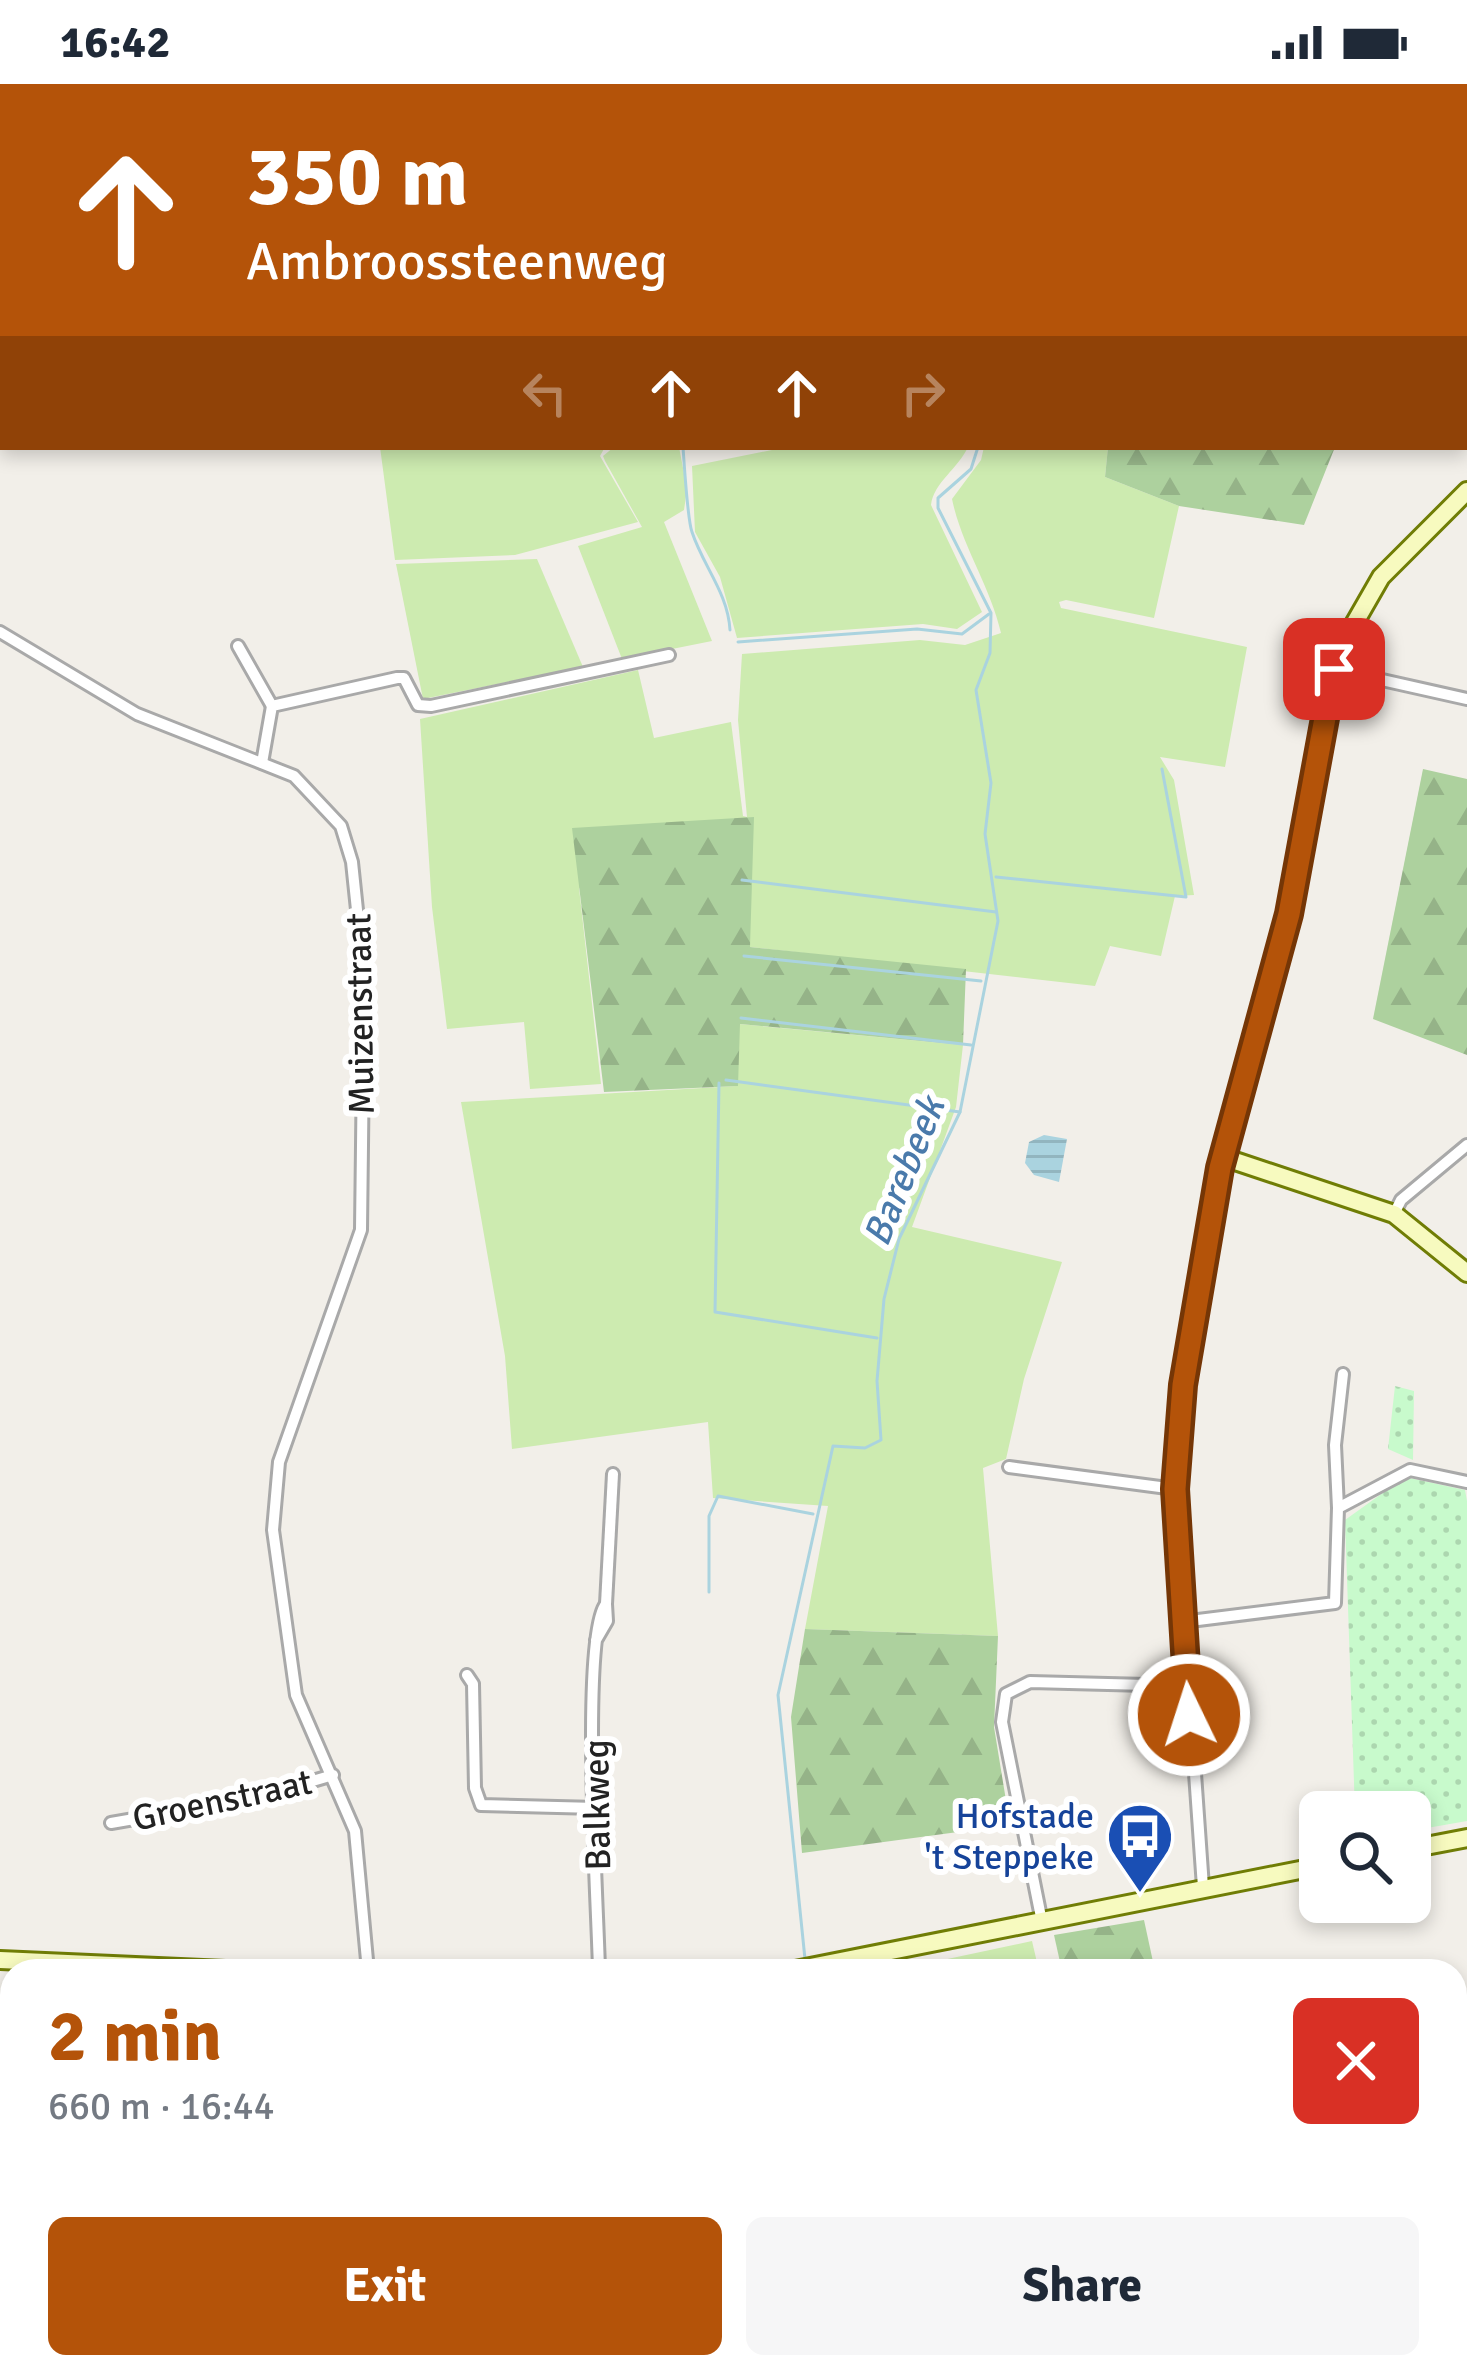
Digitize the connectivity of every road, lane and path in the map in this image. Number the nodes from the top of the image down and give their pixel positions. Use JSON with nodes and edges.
{"nodes":[{"id":1,"x":1467,"y":491,"type":"edge"},
{"id":2,"x":0,"y":632,"type":"edge"},
{"id":3,"x":238,"y":646,"type":"dead end"},
{"id":4,"x":669,"y":655,"type":"dead end"},
{"id":5,"x":1334,"y":669,"type":"junction"},
{"id":6,"x":1467,"y":699,"type":"edge"},
{"id":7,"x":272,"y":706,"type":"junction"},
{"id":8,"x":262,"y":764,"type":"junction"},
{"id":9,"x":1467,"y":1145,"type":"edge"},
{"id":10,"x":1227,"y":1156,"type":"junction"},
{"id":11,"x":1394,"y":1214,"type":"junction"},
{"id":12,"x":1467,"y":1273,"type":"edge"},
{"id":13,"x":1343,"y":1374,"type":"dead end"},
{"id":14,"x":1009,"y":1467,"type":"dead end"},
{"id":15,"x":613,"y":1474,"type":"dead end"},
{"id":16,"x":1467,"y":1482,"type":"edge"},
{"id":17,"x":1175,"y":1489,"type":"junction"},
{"id":18,"x":1337,"y":1508,"type":"junction"},
{"id":19,"x":1182,"y":1622,"type":"junction"},
{"id":20,"x":467,"y":1676,"type":"dead end"},
{"id":21,"x":1186,"y":1686,"type":"junction"},
{"id":22,"x":333,"y":1775,"type":"junction"},
{"id":23,"x":597,"y":1808,"type":"junction"},
{"id":24,"x":111,"y":1823,"type":"dead end"},
{"id":25,"x":1467,"y":1838,"type":"edge"},
{"id":26,"x":1431,"y":1845,"type":"edge"},
{"id":27,"x":1299,"y":1869,"type":"edge"},
{"id":28,"x":1203,"y":1886,"type":"junction"},
{"id":29,"x":1042,"y":1923,"type":"junction"},
{"id":30,"x":367,"y":1959,"type":"edge"},
{"id":31,"x":599,"y":1959,"type":"edge"},
{"id":32,"x":857,"y":1959,"type":"edge"}],
"edges":[{"from":1,"to":5,"type":"street"},
{"from":2,"to":8,"type":"street","name":"Muizenstraat"},
{"from":3,"to":7,"type":"street"},
{"from":4,"to":7,"type":"street"},
{"from":5,"to":6,"type":"street"},
{"from":5,"to":10,"type":"street"},
{"from":7,"to":8,"type":"street"},
{"from":8,"to":22,"type":"street","name":"Muizenstraat"},
{"from":9,"to":11,"type":"street"},
{"from":10,"to":11,"type":"street"},
{"from":10,"to":17,"type":"street"},
{"from":11,"to":12,"type":"street"},
{"from":13,"to":18,"type":"street"},
{"from":14,"to":17,"type":"street"},
{"from":15,"to":23,"type":"street","name":"Balkweg"},
{"from":16,"to":18,"type":"street"},
{"from":17,"to":19,"type":"street"},
{"from":18,"to":19,"type":"street"},
{"from":19,"to":21,"type":"street"},
{"from":20,"to":23,"type":"street"},
{"from":21,"to":28,"type":"street"},
{"from":21,"to":29,"type":"street"},
{"from":22,"to":24,"type":"street","name":"Groenstraat"},
{"from":22,"to":30,"type":"street","name":"Muizenstraat"},
{"from":23,"to":31,"type":"street","name":"Balkweg"},
{"from":25,"to":26,"type":"street"},
{"from":27,"to":28,"type":"street"},
{"from":28,"to":29,"type":"street"},
{"from":29,"to":32,"type":"street"}]}
